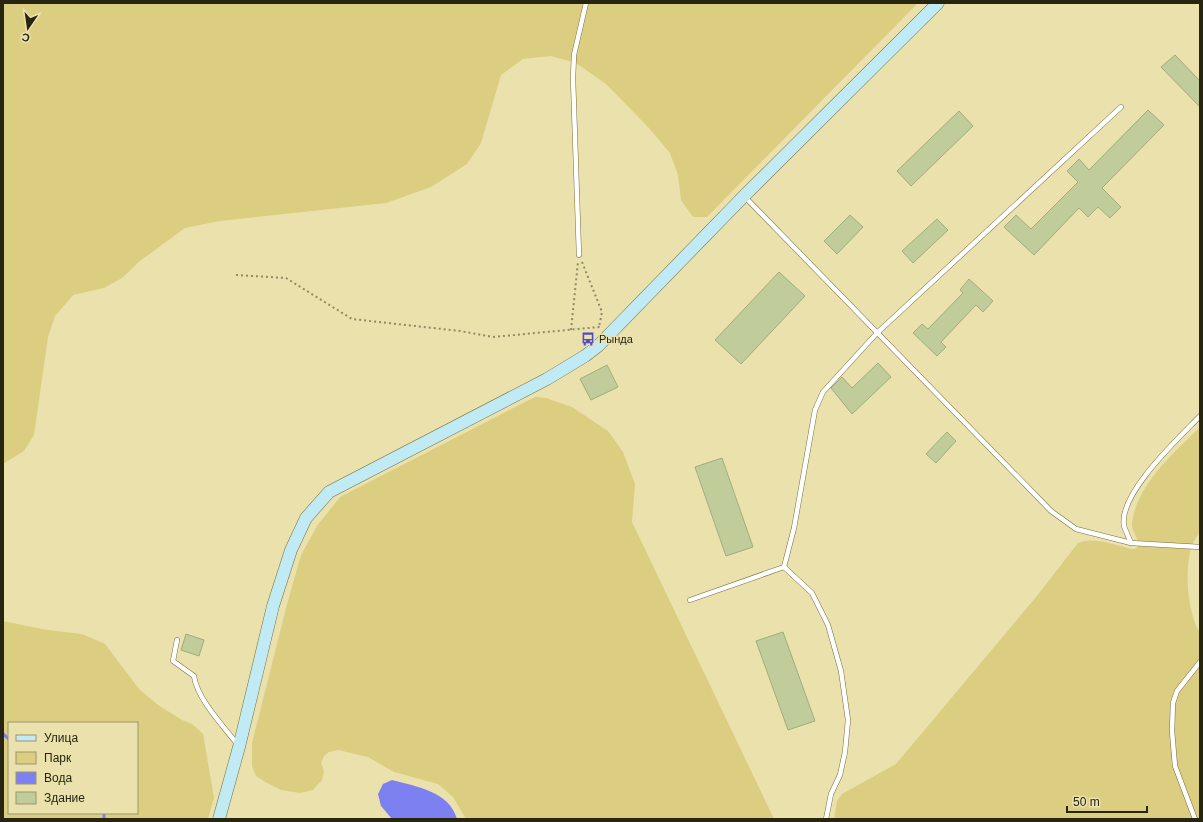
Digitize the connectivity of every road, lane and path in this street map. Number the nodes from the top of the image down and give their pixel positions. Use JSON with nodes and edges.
{"nodes":[{"id":1,"x":586,"y":3,"type":"edge"},
{"id":2,"x":937,"y":4,"type":"edge"},
{"id":3,"x":1121,"y":108,"type":"dead end"},
{"id":4,"x":744,"y":196,"type":"junction"},
{"id":5,"x":579,"y":255,"type":"junction"},
{"id":6,"x":236,"y":275,"type":"dead end"},
{"id":7,"x":599,"y":327,"type":"junction"},
{"id":8,"x":571,"y":330,"type":"junction"},
{"id":9,"x":877,"y":333,"type":"junction"},
{"id":10,"x":611,"y":334,"type":"junction"},
{"id":11,"x":1200,"y":416,"type":"edge"},
{"id":12,"x":1131,"y":543,"type":"junction"},
{"id":13,"x":1200,"y":547,"type":"edge"},
{"id":14,"x":784,"y":567,"type":"junction"},
{"id":15,"x":690,"y":600,"type":"dead end"},
{"id":16,"x":177,"y":640,"type":"dead end"},
{"id":17,"x":1200,"y":662,"type":"edge"},
{"id":18,"x":239,"y":746,"type":"junction"},
{"id":19,"x":219,"y":819,"type":"edge"},
{"id":20,"x":826,"y":819,"type":"edge"},
{"id":21,"x":1195,"y":819,"type":"edge"}],
"edges":[{"from":1,"to":5,"type":"lane"},
{"from":2,"to":4,"type":"main road"},
{"from":3,"to":9,"type":"lane"},
{"from":4,"to":9,"type":"lane"},
{"from":4,"to":10,"type":"main road"},
{"from":5,"to":7,"type":"path"},
{"from":5,"to":8,"type":"path"},
{"from":6,"to":8,"type":"path"},
{"from":7,"to":8,"type":"path"},
{"from":7,"to":10,"type":"path"},
{"from":9,"to":12,"type":"lane"},
{"from":9,"to":14,"type":"lane"},
{"from":10,"to":18,"type":"main road"},
{"from":11,"to":12,"type":"lane"},
{"from":12,"to":13,"type":"lane"},
{"from":14,"to":15,"type":"lane"},
{"from":14,"to":20,"type":"lane"},
{"from":16,"to":18,"type":"lane"},
{"from":17,"to":21,"type":"lane"},
{"from":18,"to":19,"type":"main road"}]}
